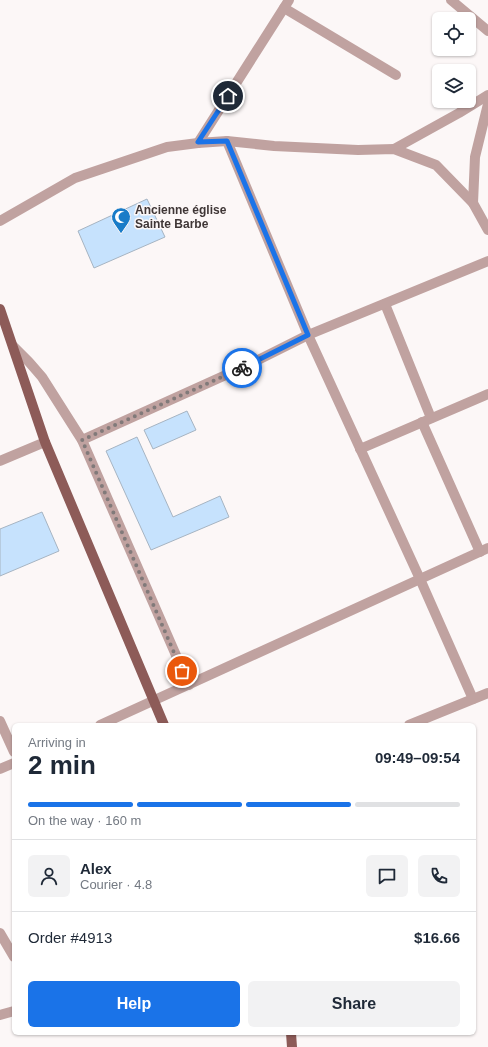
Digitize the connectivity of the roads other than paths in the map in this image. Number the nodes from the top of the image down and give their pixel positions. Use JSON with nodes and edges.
{"nodes":[{"id":1,"x":451,"y":0,"type":"edge"},
{"id":2,"x":287,"y":4,"type":"edge"},
{"id":3,"x":488,"y":31,"type":"edge"},
{"id":4,"x":396,"y":74,"type":"dead end"},
{"id":5,"x":488,"y":95,"type":"edge"},
{"id":6,"x":488,"y":104,"type":"edge"},
{"id":7,"x":227,"y":141,"type":"junction"},
{"id":8,"x":198,"y":142,"type":"junction"},
{"id":9,"x":394,"y":150,"type":"junction"},
{"id":10,"x":473,"y":203,"type":"junction"},
{"id":11,"x":0,"y":221,"type":"edge"},
{"id":12,"x":488,"y":230,"type":"edge"},
{"id":13,"x":488,"y":261,"type":"edge"},
{"id":14,"x":385,"y":304,"type":"junction"},
{"id":15,"x":0,"y":310,"type":"edge"},
{"id":16,"x":308,"y":335,"type":"junction"},
{"id":17,"x":12,"y":346,"type":"junction"},
{"id":18,"x":488,"y":394,"type":"edge"},
{"id":19,"x":431,"y":418,"type":"junction"},
{"id":20,"x":422,"y":422,"type":"junction"},
{"id":21,"x":82,"y":440,"type":"junction"},
{"id":22,"x":45,"y":442,"type":"junction"},
{"id":23,"x":360,"y":449,"type":"junction"},
{"id":24,"x":0,"y":460,"type":"edge"},
{"id":25,"x":484,"y":550,"type":"edge"},
{"id":26,"x":420,"y":579,"type":"junction"},
{"id":27,"x":189,"y":685,"type":"junction"},
{"id":28,"x":488,"y":693,"type":"edge"},
{"id":29,"x":473,"y":699,"type":"junction"},
{"id":30,"x":154,"y":701,"type":"junction"},
{"id":31,"x":0,"y":721,"type":"edge"},
{"id":32,"x":104,"y":723,"type":"edge"},
{"id":33,"x":163,"y":723,"type":"edge"},
{"id":34,"x":413,"y":723,"type":"edge"},
{"id":35,"x":12,"y":748,"type":"edge"},
{"id":36,"x":12,"y":764,"type":"edge"},
{"id":37,"x":0,"y":769,"type":"edge"},
{"id":38,"x":0,"y":933,"type":"edge"},
{"id":39,"x":12,"y":954,"type":"edge"},
{"id":40,"x":12,"y":1012,"type":"edge"},
{"id":41,"x":0,"y":1015,"type":"edge"},
{"id":42,"x":291,"y":1035,"type":"edge"},
{"id":43,"x":292,"y":1047,"type":"edge"}],
"edges":[{"from":1,"to":3,"type":"street"},
{"from":2,"to":4,"type":"street"},
{"from":2,"to":8,"type":"street"},
{"from":5,"to":9,"type":"street"},
{"from":6,"to":10,"type":"street"},
{"from":7,"to":8,"type":"street"},
{"from":7,"to":9,"type":"street"},
{"from":7,"to":16,"type":"street"},
{"from":8,"to":11,"type":"street"},
{"from":9,"to":10,"type":"street"},
{"from":10,"to":12,"type":"street"},
{"from":13,"to":14,"type":"street"},
{"from":14,"to":16,"type":"street"},
{"from":14,"to":19,"type":"street"},
{"from":15,"to":17,"type":"main road"},
{"from":16,"to":21,"type":"street"},
{"from":16,"to":23,"type":"street"},
{"from":17,"to":21,"type":"street"},
{"from":17,"to":22,"type":"main road"},
{"from":18,"to":19,"type":"street"},
{"from":19,"to":20,"type":"street"},
{"from":20,"to":23,"type":"street"},
{"from":20,"to":25,"type":"street"},
{"from":21,"to":27,"type":"street"},
{"from":22,"to":24,"type":"street"},
{"from":22,"to":30,"type":"main road"},
{"from":23,"to":26,"type":"street"},
{"from":25,"to":26,"type":"street"},
{"from":26,"to":27,"type":"street"},
{"from":26,"to":29,"type":"street"},
{"from":27,"to":30,"type":"street"},
{"from":28,"to":29,"type":"street"},
{"from":29,"to":34,"type":"street"},
{"from":30,"to":32,"type":"street"},
{"from":30,"to":33,"type":"main road"},
{"from":31,"to":35,"type":"street"},
{"from":36,"to":37,"type":"street"},
{"from":38,"to":39,"type":"street"},
{"from":40,"to":41,"type":"street"},
{"from":42,"to":43,"type":"main road"}]}
